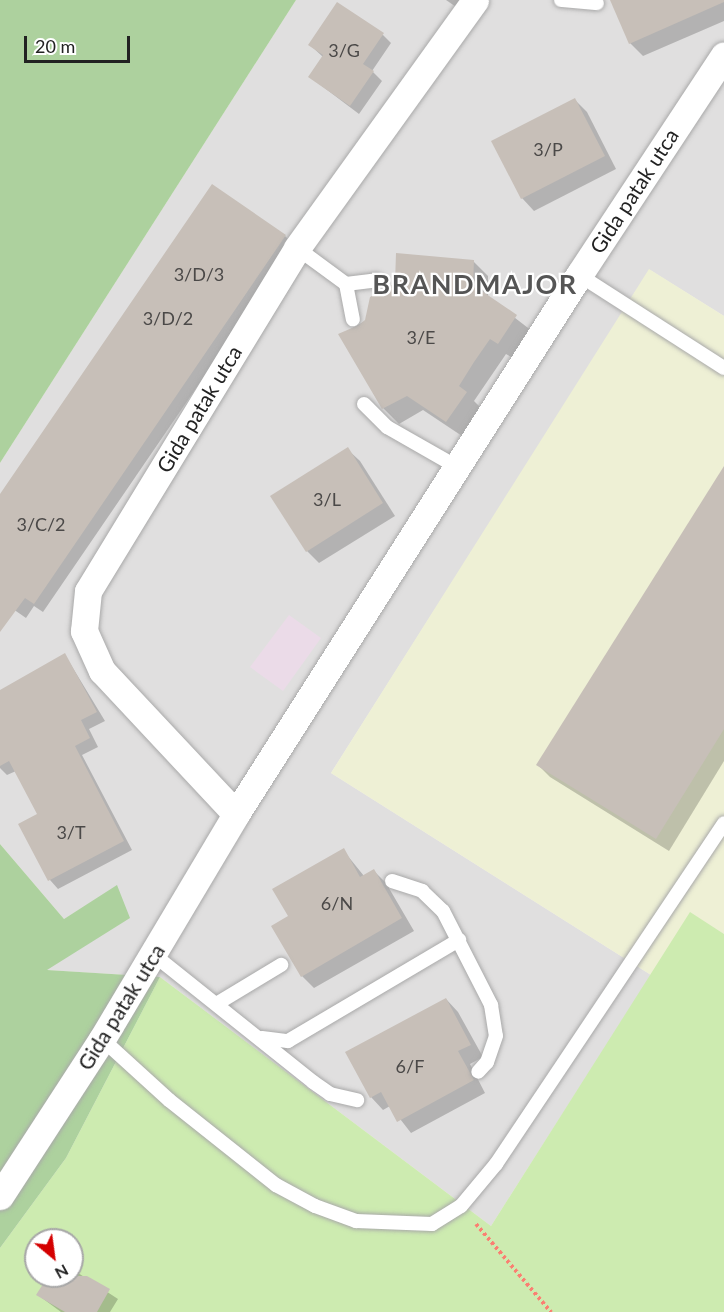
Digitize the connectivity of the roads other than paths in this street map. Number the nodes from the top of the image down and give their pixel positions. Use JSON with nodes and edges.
{"nodes":[{"id":1,"x":475,"y":0,"type":"edge"},
{"id":2,"x":561,"y":0,"type":"edge"},
{"id":3,"x":597,"y":3,"type":"dead end"},
{"id":4,"x":724,"y":55,"type":"edge"},
{"id":5,"x":297,"y":248,"type":"junction"},
{"id":6,"x":579,"y":274,"type":"junction"},
{"id":7,"x":377,"y":280,"type":"dead end"},
{"id":8,"x":346,"y":284,"type":"junction"},
{"id":9,"x":353,"y":319,"type":"dead end"},
{"id":10,"x":724,"y":368,"type":"edge"},
{"id":11,"x":364,"y":404,"type":"dead end"},
{"id":12,"x":457,"y":467,"type":"junction"},
{"id":13,"x":236,"y":814,"type":"junction"},
{"id":14,"x":724,"y":823,"type":"edge"},
{"id":15,"x":392,"y":881,"type":"dead end"},
{"id":16,"x":459,"y":940,"type":"junction"},
{"id":17,"x":154,"y":955,"type":"junction"},
{"id":18,"x":281,"y":965,"type":"dead end"},
{"id":19,"x":218,"y":1003,"type":"junction"},
{"id":20,"x":262,"y":1038,"type":"junction"},
{"id":21,"x":102,"y":1039,"type":"junction"},
{"id":22,"x":478,"y":1072,"type":"dead end"},
{"id":23,"x":357,"y":1100,"type":"dead end"},
{"id":24,"x":0,"y":1196,"type":"edge"}],
"edges":[{"from":1,"to":5,"type":"street","name":"Gida patak utca"},
{"from":2,"to":3,"type":"lane"},
{"from":4,"to":6,"type":"street","name":"Gida patak utca"},
{"from":5,"to":8,"type":"lane"},
{"from":5,"to":13,"type":"street","name":"Gida patak utca"},
{"from":6,"to":10,"type":"lane"},
{"from":6,"to":12,"type":"street","name":"Gida patak utca"},
{"from":7,"to":8,"type":"lane"},
{"from":8,"to":9,"type":"lane"},
{"from":11,"to":12,"type":"lane"},
{"from":12,"to":13,"type":"street","name":"Gida patak utca"},
{"from":13,"to":17,"type":"street","name":"Gida patak utca"},
{"from":14,"to":21,"type":"lane"},
{"from":15,"to":16,"type":"lane"},
{"from":16,"to":20,"type":"lane"},
{"from":16,"to":22,"type":"lane"},
{"from":17,"to":19,"type":"lane"},
{"from":17,"to":21,"type":"street","name":"Gida patak utca"},
{"from":18,"to":19,"type":"lane"},
{"from":19,"to":20,"type":"lane"},
{"from":20,"to":23,"type":"lane"},
{"from":21,"to":24,"type":"street","name":"Gida patak utca"}]}
